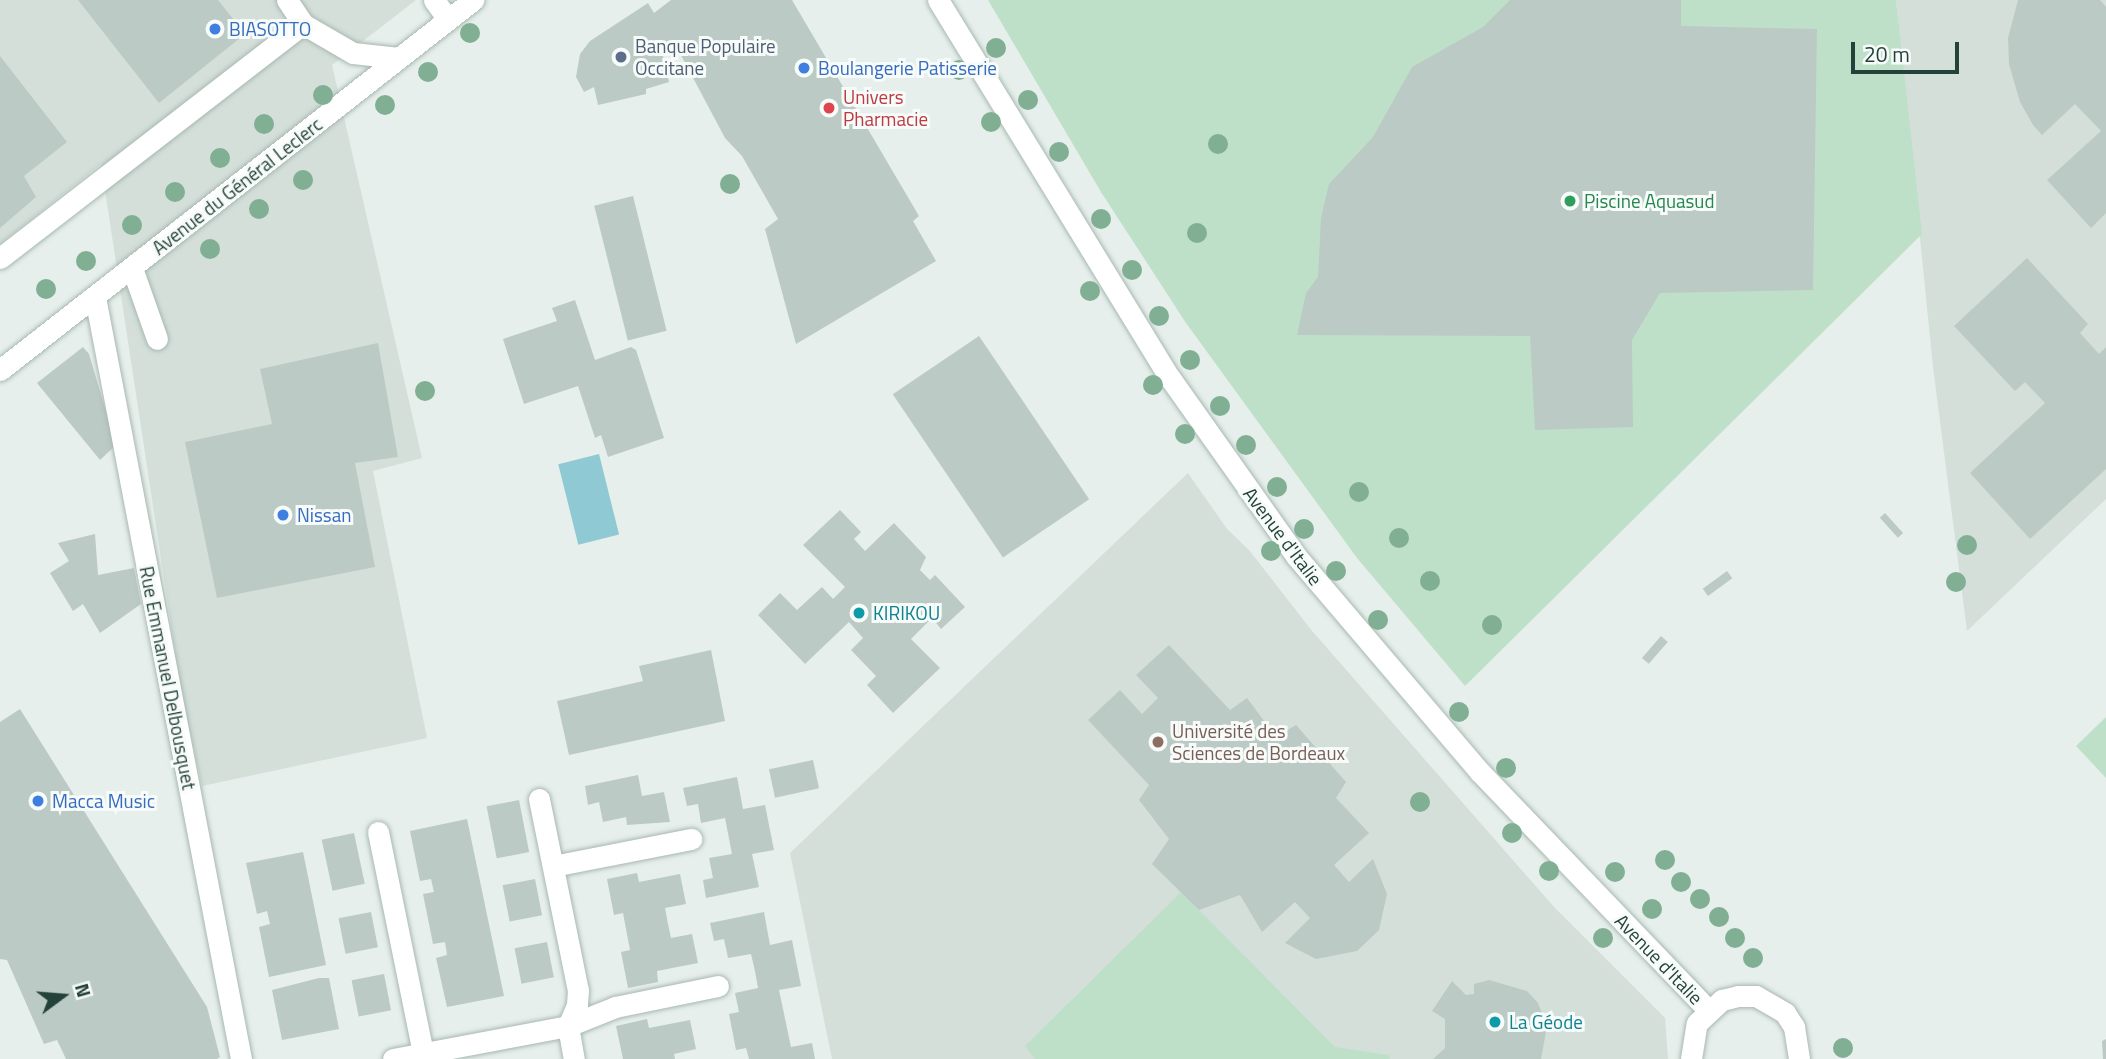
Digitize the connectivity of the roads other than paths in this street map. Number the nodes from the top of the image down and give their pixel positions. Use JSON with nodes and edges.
{"nodes":[{"id":1,"x":287,"y":0,"type":"edge"},
{"id":2,"x":434,"y":0,"type":"edge"},
{"id":3,"x":473,"y":0,"type":"edge"},
{"id":4,"x":938,"y":0,"type":"edge"},
{"id":5,"x":449,"y":19,"type":"junction"},
{"id":6,"x":303,"y":24,"type":"junction"},
{"id":7,"x":399,"y":58,"type":"junction"},
{"id":8,"x":0,"y":258,"type":"edge"},
{"id":9,"x":132,"y":268,"type":"junction"},
{"id":10,"x":95,"y":297,"type":"junction"},
{"id":11,"x":157,"y":339,"type":"dead end"},
{"id":12,"x":0,"y":370,"type":"edge"},
{"id":13,"x":540,"y":799,"type":"dead end"},
{"id":14,"x":377,"y":832,"type":"dead end"},
{"id":15,"x":691,"y":839,"type":"dead end"},
{"id":16,"x":553,"y":866,"type":"junction"},
{"id":17,"x":718,"y":986,"type":"dead end"},
{"id":18,"x":1708,"y":1010,"type":"junction"},
{"id":19,"x":568,"y":1026,"type":"junction"},
{"id":20,"x":423,"y":1053,"type":"junction"},
{"id":21,"x":241,"y":1059,"type":"edge"},
{"id":22,"x":393,"y":1059,"type":"edge"},
{"id":23,"x":574,"y":1059,"type":"edge"},
{"id":24,"x":1691,"y":1059,"type":"edge"},
{"id":25,"x":1799,"y":1059,"type":"edge"}],
"edges":[{"from":1,"to":6,"type":"street"},
{"from":2,"to":5,"type":"street"},
{"from":3,"to":5,"type":"street","name":"Avenue du Général Leclerc"},
{"from":4,"to":18,"type":"street","name":"Avenue d'Italie"},
{"from":5,"to":7,"type":"street","name":"Avenue du Général Leclerc"},
{"from":6,"to":7,"type":"street"},
{"from":6,"to":8,"type":"street"},
{"from":7,"to":9,"type":"street","name":"Avenue du Général Leclerc"},
{"from":9,"to":10,"type":"street","name":"Avenue du Général Leclerc"},
{"from":9,"to":11,"type":"street"},
{"from":10,"to":12,"type":"street","name":"Avenue du Général Leclerc"},
{"from":10,"to":21,"type":"street","name":"Rue Emmanuel Delbousquet"},
{"from":13,"to":16,"type":"street"},
{"from":14,"to":20,"type":"street"},
{"from":15,"to":16,"type":"street"},
{"from":16,"to":19,"type":"street"},
{"from":17,"to":19,"type":"street"},
{"from":18,"to":24,"type":"street"},
{"from":18,"to":25,"type":"street"},
{"from":19,"to":20,"type":"street"},
{"from":19,"to":23,"type":"street"},
{"from":20,"to":22,"type":"street"}]}
